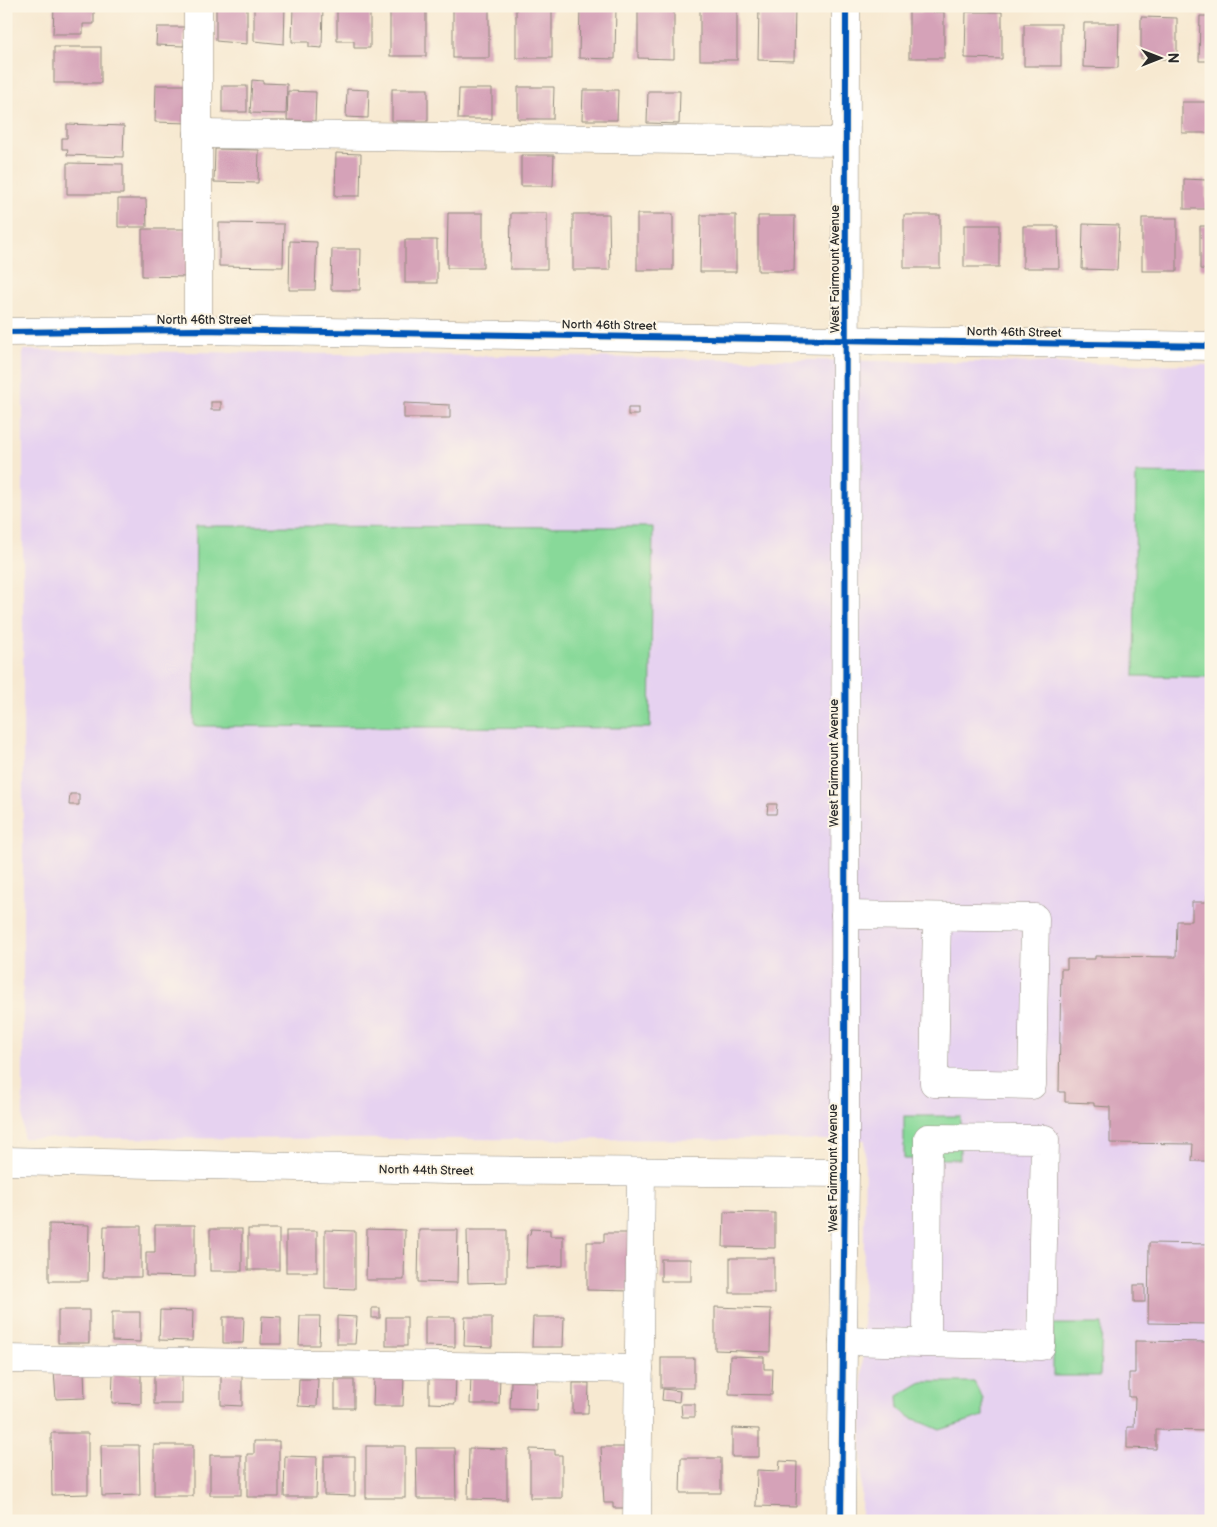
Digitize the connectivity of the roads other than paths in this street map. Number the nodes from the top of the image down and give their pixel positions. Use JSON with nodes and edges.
{"nodes":[{"id":1,"x":198,"y":6,"type":"edge"},
{"id":2,"x":846,"y":6,"type":"edge"},
{"id":3,"x":198,"y":134,"type":"junction"},
{"id":4,"x":846,"y":142,"type":"junction"},
{"id":5,"x":198,"y":330,"type":"junction"},
{"id":6,"x":6,"y":332,"type":"edge"},
{"id":7,"x":846,"y":341,"type":"junction"},
{"id":8,"x":1211,"y":346,"type":"edge"},
{"id":9,"x":846,"y":915,"type":"junction"},
{"id":10,"x":937,"y":917,"type":"junction"},
{"id":11,"x":6,"y":1161,"type":"edge"},
{"id":12,"x":641,"y":1172,"type":"junction"},
{"id":13,"x":845,"y":1173,"type":"junction"},
{"id":14,"x":843,"y":1341,"type":"junction"},
{"id":15,"x":927,"y":1343,"type":"junction"},
{"id":16,"x":6,"y":1359,"type":"edge"},
{"id":17,"x":639,"y":1369,"type":"junction"},
{"id":18,"x":637,"y":1521,"type":"edge"},
{"id":19,"x":841,"y":1521,"type":"edge"}],
"edges":[{"from":1,"to":3,"type":"street"},
{"from":2,"to":4,"type":"street","name":"West Fairmount Avenue"},
{"from":3,"to":4,"type":"street"},
{"from":3,"to":5,"type":"street"},
{"from":4,"to":7,"type":"street","name":"West Fairmount Avenue"},
{"from":5,"to":6,"type":"street","name":"North 46th Street"},
{"from":5,"to":7,"type":"street","name":"North 46th Street"},
{"from":7,"to":8,"type":"street","name":"North 46th Street"},
{"from":7,"to":9,"type":"street","name":"West Fairmount Avenue"},
{"from":9,"to":10,"type":"street"},
{"from":9,"to":13,"type":"street","name":"West Fairmount Avenue"},
{"from":10,"to":10,"type":"street"},
{"from":11,"to":12,"type":"street","name":"North 44th Street"},
{"from":12,"to":13,"type":"street","name":"North 44th Street"},
{"from":12,"to":17,"type":"street"},
{"from":13,"to":14,"type":"street","name":"West Fairmount Avenue"},
{"from":14,"to":15,"type":"street"},
{"from":14,"to":19,"type":"street","name":"West Fairmount Avenue"},
{"from":15,"to":15,"type":"street"},
{"from":16,"to":17,"type":"street"},
{"from":17,"to":18,"type":"street"}]}
